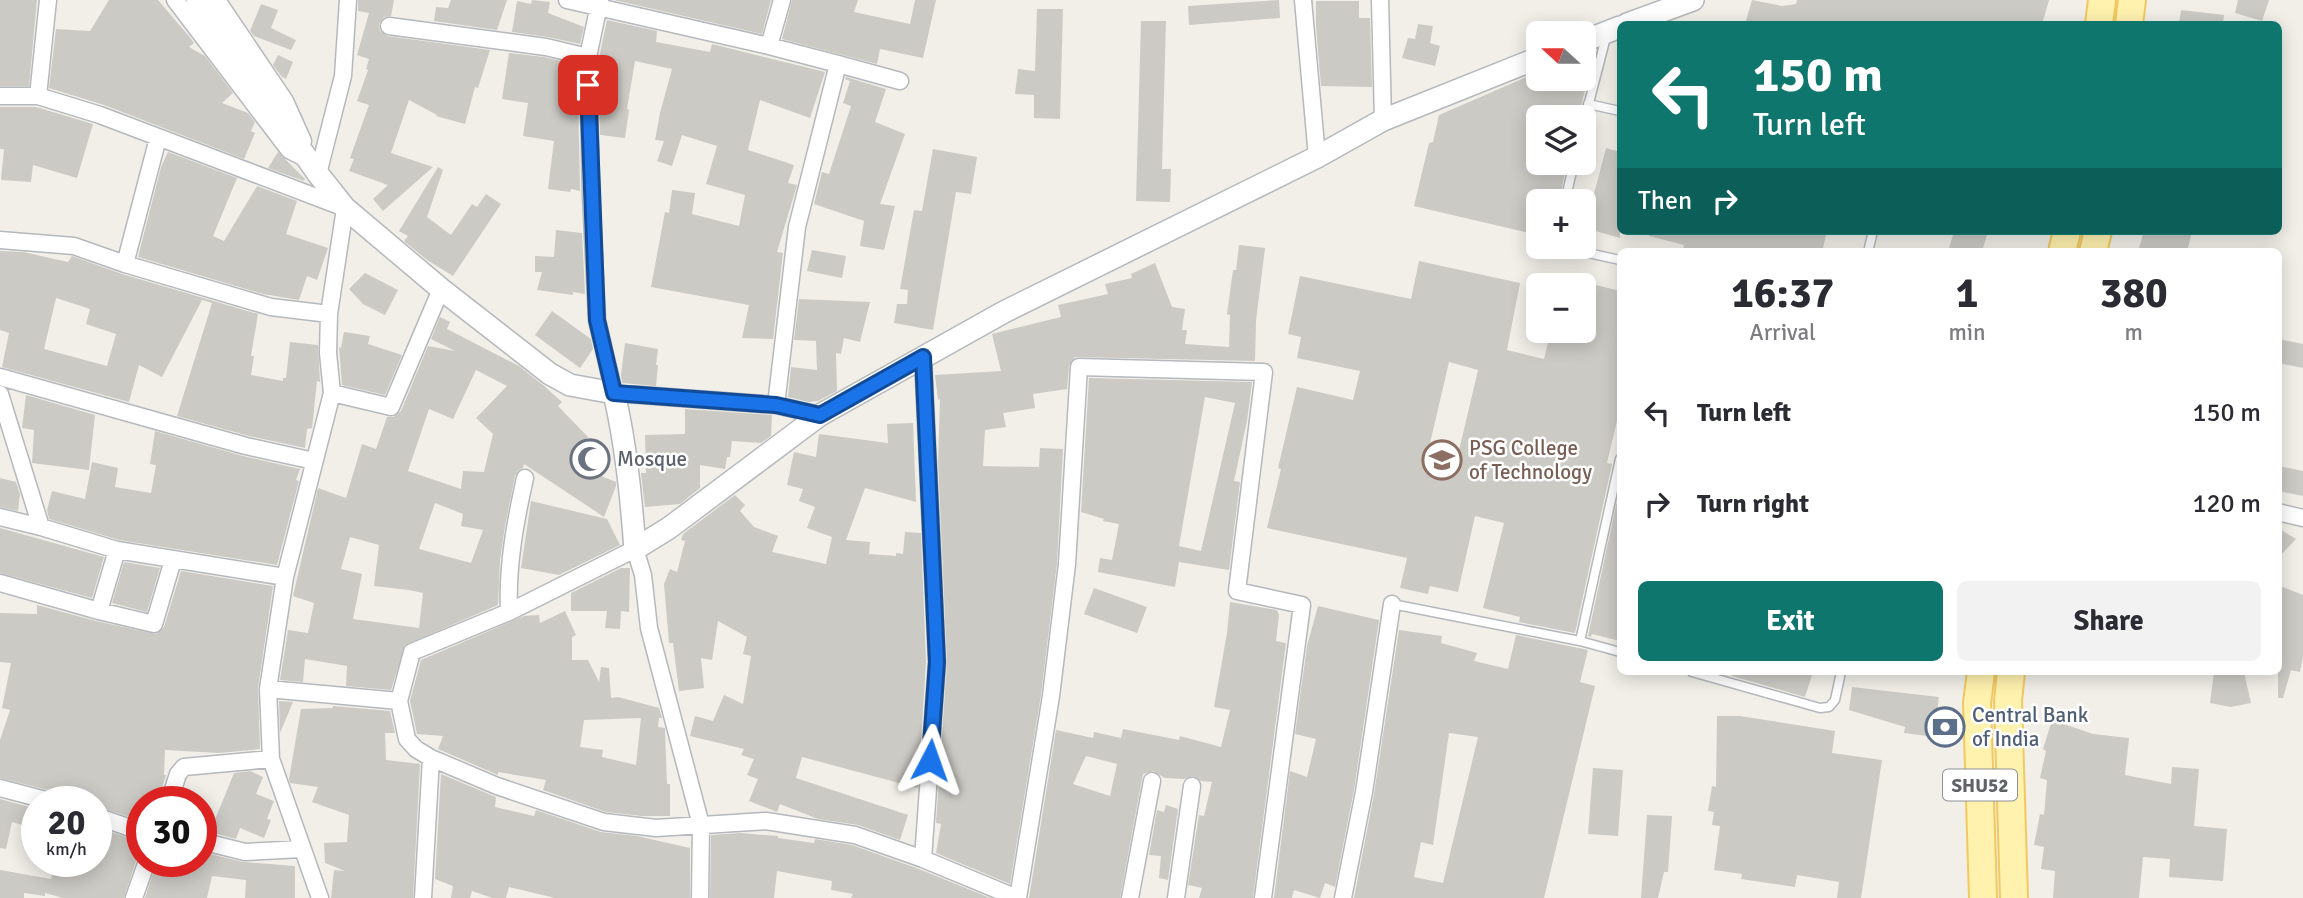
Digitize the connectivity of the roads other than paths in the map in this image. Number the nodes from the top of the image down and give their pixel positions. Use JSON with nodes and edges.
{"nodes":[{"id":1,"x":48,"y":0,"type":"edge"},
{"id":2,"x":175,"y":0,"type":"edge"},
{"id":3,"x":197,"y":0,"type":"edge"},
{"id":4,"x":217,"y":0,"type":"edge"},
{"id":5,"x":348,"y":0,"type":"edge"},
{"id":6,"x":567,"y":0,"type":"edge"},
{"id":7,"x":782,"y":0,"type":"edge"},
{"id":8,"x":1303,"y":0,"type":"edge"},
{"id":9,"x":1380,"y":0,"type":"edge"},
{"id":10,"x":1693,"y":0,"type":"edge"},
{"id":11,"x":2102,"y":0,"type":"edge"},
{"id":12,"x":2132,"y":0,"type":"edge"},
{"id":13,"x":599,"y":4,"type":"edge"},
{"id":14,"x":1637,"y":21,"type":"edge"},
{"id":15,"x":2099,"y":21,"type":"edge"},
{"id":16,"x":2129,"y":21,"type":"edge"},
{"id":17,"x":389,"y":26,"type":"dead end"},
{"id":18,"x":1617,"y":28,"type":"edge"},
{"id":19,"x":1617,"y":31,"type":"edge"},
{"id":20,"x":1596,"y":36,"type":"edge"},
{"id":21,"x":769,"y":46,"type":"junction"},
{"id":22,"x":588,"y":57,"type":"junction"},
{"id":23,"x":1526,"y":63,"type":"edge"},
{"id":24,"x":838,"y":64,"type":"junction"},
{"id":25,"x":900,"y":81,"type":"dead end"},
{"id":26,"x":0,"y":96,"type":"edge"},
{"id":27,"x":38,"y":96,"type":"junction"},
{"id":28,"x":1588,"y":104,"type":"joint"},
{"id":29,"x":1617,"y":110,"type":"edge"},
{"id":30,"x":1383,"y":120,"type":"junction"},
{"id":31,"x":158,"y":138,"type":"junction"},
{"id":32,"x":1317,"y":157,"type":"junction"},
{"id":33,"x":313,"y":167,"type":"junction"},
{"id":34,"x":345,"y":208,"type":"junction"},
{"id":35,"x":0,"y":240,"type":"edge"},
{"id":36,"x":1596,"y":255,"type":"edge"},
{"id":37,"x":1617,"y":259,"type":"edge"},
{"id":38,"x":125,"y":264,"type":"junction"},
{"id":39,"x":441,"y":289,"type":"junction"},
{"id":40,"x":330,"y":314,"type":"junction"},
{"id":41,"x":923,"y":357,"type":"junction"},
{"id":42,"x":0,"y":377,"type":"edge"},
{"id":43,"x":332,"y":393,"type":"junction"},
{"id":44,"x":614,"y":393,"type":"junction"},
{"id":45,"x":0,"y":394,"type":"edge"},
{"id":46,"x":776,"y":405,"type":"junction"},
{"id":47,"x":820,"y":415,"type":"junction"},
{"id":48,"x":314,"y":461,"type":"junction"},
{"id":49,"x":1617,"y":473,"type":"edge"},
{"id":50,"x":525,"y":478,"type":"dead end"},
{"id":51,"x":2282,"y":513,"type":"edge"},
{"id":52,"x":0,"y":517,"type":"edge"},
{"id":53,"x":2303,"y":517,"type":"edge"},
{"id":54,"x":41,"y":527,"type":"junction"},
{"id":55,"x":635,"y":549,"type":"junction"},
{"id":56,"x":117,"y":550,"type":"junction"},
{"id":57,"x":173,"y":560,"type":"junction"},
{"id":58,"x":285,"y":577,"type":"junction"},
{"id":59,"x":0,"y":583,"type":"edge"},
{"id":60,"x":1392,"y":604,"type":"joint"},
{"id":61,"x":99,"y":611,"type":"junction"},
{"id":62,"x":509,"y":612,"type":"junction"},
{"id":63,"x":1580,"y":641,"type":"junction"},
{"id":64,"x":1617,"y":651,"type":"edge"},
{"id":65,"x":1703,"y":675,"type":"edge"},
{"id":66,"x":1840,"y":675,"type":"edge"},
{"id":67,"x":1981,"y":675,"type":"edge"},
{"id":68,"x":2011,"y":675,"type":"edge"},
{"id":69,"x":268,"y":689,"type":"junction"},
{"id":70,"x":399,"y":701,"type":"junction"},
{"id":71,"x":431,"y":758,"type":"junction"},
{"id":72,"x":271,"y":759,"type":"junction"},
{"id":73,"x":1152,"y":781,"type":"dead end"},
{"id":74,"x":174,"y":786,"type":"edge"},
{"id":75,"x":1192,"y":786,"type":"dead end"},
{"id":76,"x":0,"y":788,"type":"edge"},
{"id":77,"x":21,"y":794,"type":"edge"},
{"id":78,"x":701,"y":825,"type":"junction"},
{"id":79,"x":217,"y":845,"type":"edge"},
{"id":80,"x":301,"y":849,"type":"junction"},
{"id":81,"x":923,"y":859,"type":"junction"},
{"id":82,"x":141,"y":877,"type":"edge"},
{"id":83,"x":134,"y":898,"type":"edge"},
{"id":84,"x":320,"y":898,"type":"edge"},
{"id":85,"x":423,"y":898,"type":"edge"},
{"id":86,"x":700,"y":898,"type":"edge"},
{"id":87,"x":1018,"y":898,"type":"edge"},
{"id":88,"x":1130,"y":898,"type":"edge"},
{"id":89,"x":1176,"y":898,"type":"edge"},
{"id":90,"x":1263,"y":898,"type":"edge"},
{"id":91,"x":1343,"y":898,"type":"edge"},
{"id":92,"x":1983,"y":898,"type":"edge"},
{"id":93,"x":2014,"y":898,"type":"edge"}],
"edges":[{"from":1,"to":27,"type":"street"},
{"from":2,"to":33,"type":"street"},
{"from":3,"to":33,"type":"street"},
{"from":4,"to":33,"type":"street"},
{"from":5,"to":33,"type":"street"},
{"from":6,"to":13,"type":"street"},
{"from":7,"to":21,"type":"street"},
{"from":8,"to":32,"type":"street"},
{"from":9,"to":30,"type":"street"},
{"from":10,"to":14,"type":"street"},
{"from":11,"to":15,"type":"main road"},
{"from":12,"to":16,"type":"main road"},
{"from":13,"to":21,"type":"street"},
{"from":13,"to":22,"type":"street"},
{"from":17,"to":22,"type":"street"},
{"from":18,"to":20,"type":"street"},
{"from":19,"to":28,"type":"lane"},
{"from":21,"to":24,"type":"street"},
{"from":22,"to":44,"type":"street"},
{"from":23,"to":30,"type":"street"},
{"from":24,"to":25,"type":"street"},
{"from":24,"to":46,"type":"street"},
{"from":26,"to":27,"type":"street"},
{"from":27,"to":31,"type":"street"},
{"from":28,"to":29,"type":"lane"},
{"from":30,"to":32,"type":"street"},
{"from":31,"to":34,"type":"street"},
{"from":31,"to":38,"type":"street"},
{"from":32,"to":41,"type":"street"},
{"from":33,"to":34,"type":"street"},
{"from":34,"to":39,"type":"street"},
{"from":34,"to":40,"type":"street"},
{"from":35,"to":38,"type":"street"},
{"from":36,"to":37,"type":"lane"},
{"from":38,"to":40,"type":"street"},
{"from":39,"to":43,"type":"street"},
{"from":39,"to":44,"type":"street"},
{"from":40,"to":43,"type":"street"},
{"from":41,"to":47,"type":"street"},
{"from":41,"to":81,"type":"street"},
{"from":42,"to":48,"type":"street"},
{"from":43,"to":48,"type":"street"},
{"from":44,"to":46,"type":"street"},
{"from":44,"to":55,"type":"street"},
{"from":45,"to":54,"type":"street"},
{"from":46,"to":47,"type":"street"},
{"from":47,"to":55,"type":"street"},
{"from":48,"to":58,"type":"street"},
{"from":49,"to":63,"type":"lane"},
{"from":50,"to":62,"type":"street"},
{"from":51,"to":53,"type":"street"},
{"from":52,"to":54,"type":"street"},
{"from":54,"to":56,"type":"street"},
{"from":55,"to":62,"type":"street"},
{"from":55,"to":78,"type":"street"},
{"from":56,"to":57,"type":"street"},
{"from":56,"to":61,"type":"street"},
{"from":57,"to":58,"type":"street"},
{"from":57,"to":61,"type":"street"},
{"from":58,"to":69,"type":"street"},
{"from":59,"to":61,"type":"street"},
{"from":60,"to":63,"type":"lane"},
{"from":60,"to":91,"type":"street"},
{"from":62,"to":70,"type":"street"},
{"from":63,"to":64,"type":"lane"},
{"from":65,"to":66,"type":"lane"},
{"from":67,"to":92,"type":"main road","number":"SHU52"},
{"from":68,"to":93,"type":"main road","number":"SHU52"},
{"from":69,"to":70,"type":"street"},
{"from":69,"to":72,"type":"street"},
{"from":70,"to":71,"type":"street"},
{"from":71,"to":78,"type":"street"},
{"from":71,"to":85,"type":"street"},
{"from":72,"to":74,"type":"street"},
{"from":72,"to":80,"type":"street"},
{"from":73,"to":88,"type":"street"},
{"from":75,"to":89,"type":"street"},
{"from":76,"to":77,"type":"street"},
{"from":78,"to":81,"type":"street"},
{"from":78,"to":86,"type":"street"},
{"from":79,"to":80,"type":"street"},
{"from":80,"to":84,"type":"street"},
{"from":81,"to":87,"type":"street"},
{"from":82,"to":83,"type":"street"},
{"from":87,"to":90,"type":"street"}]}
